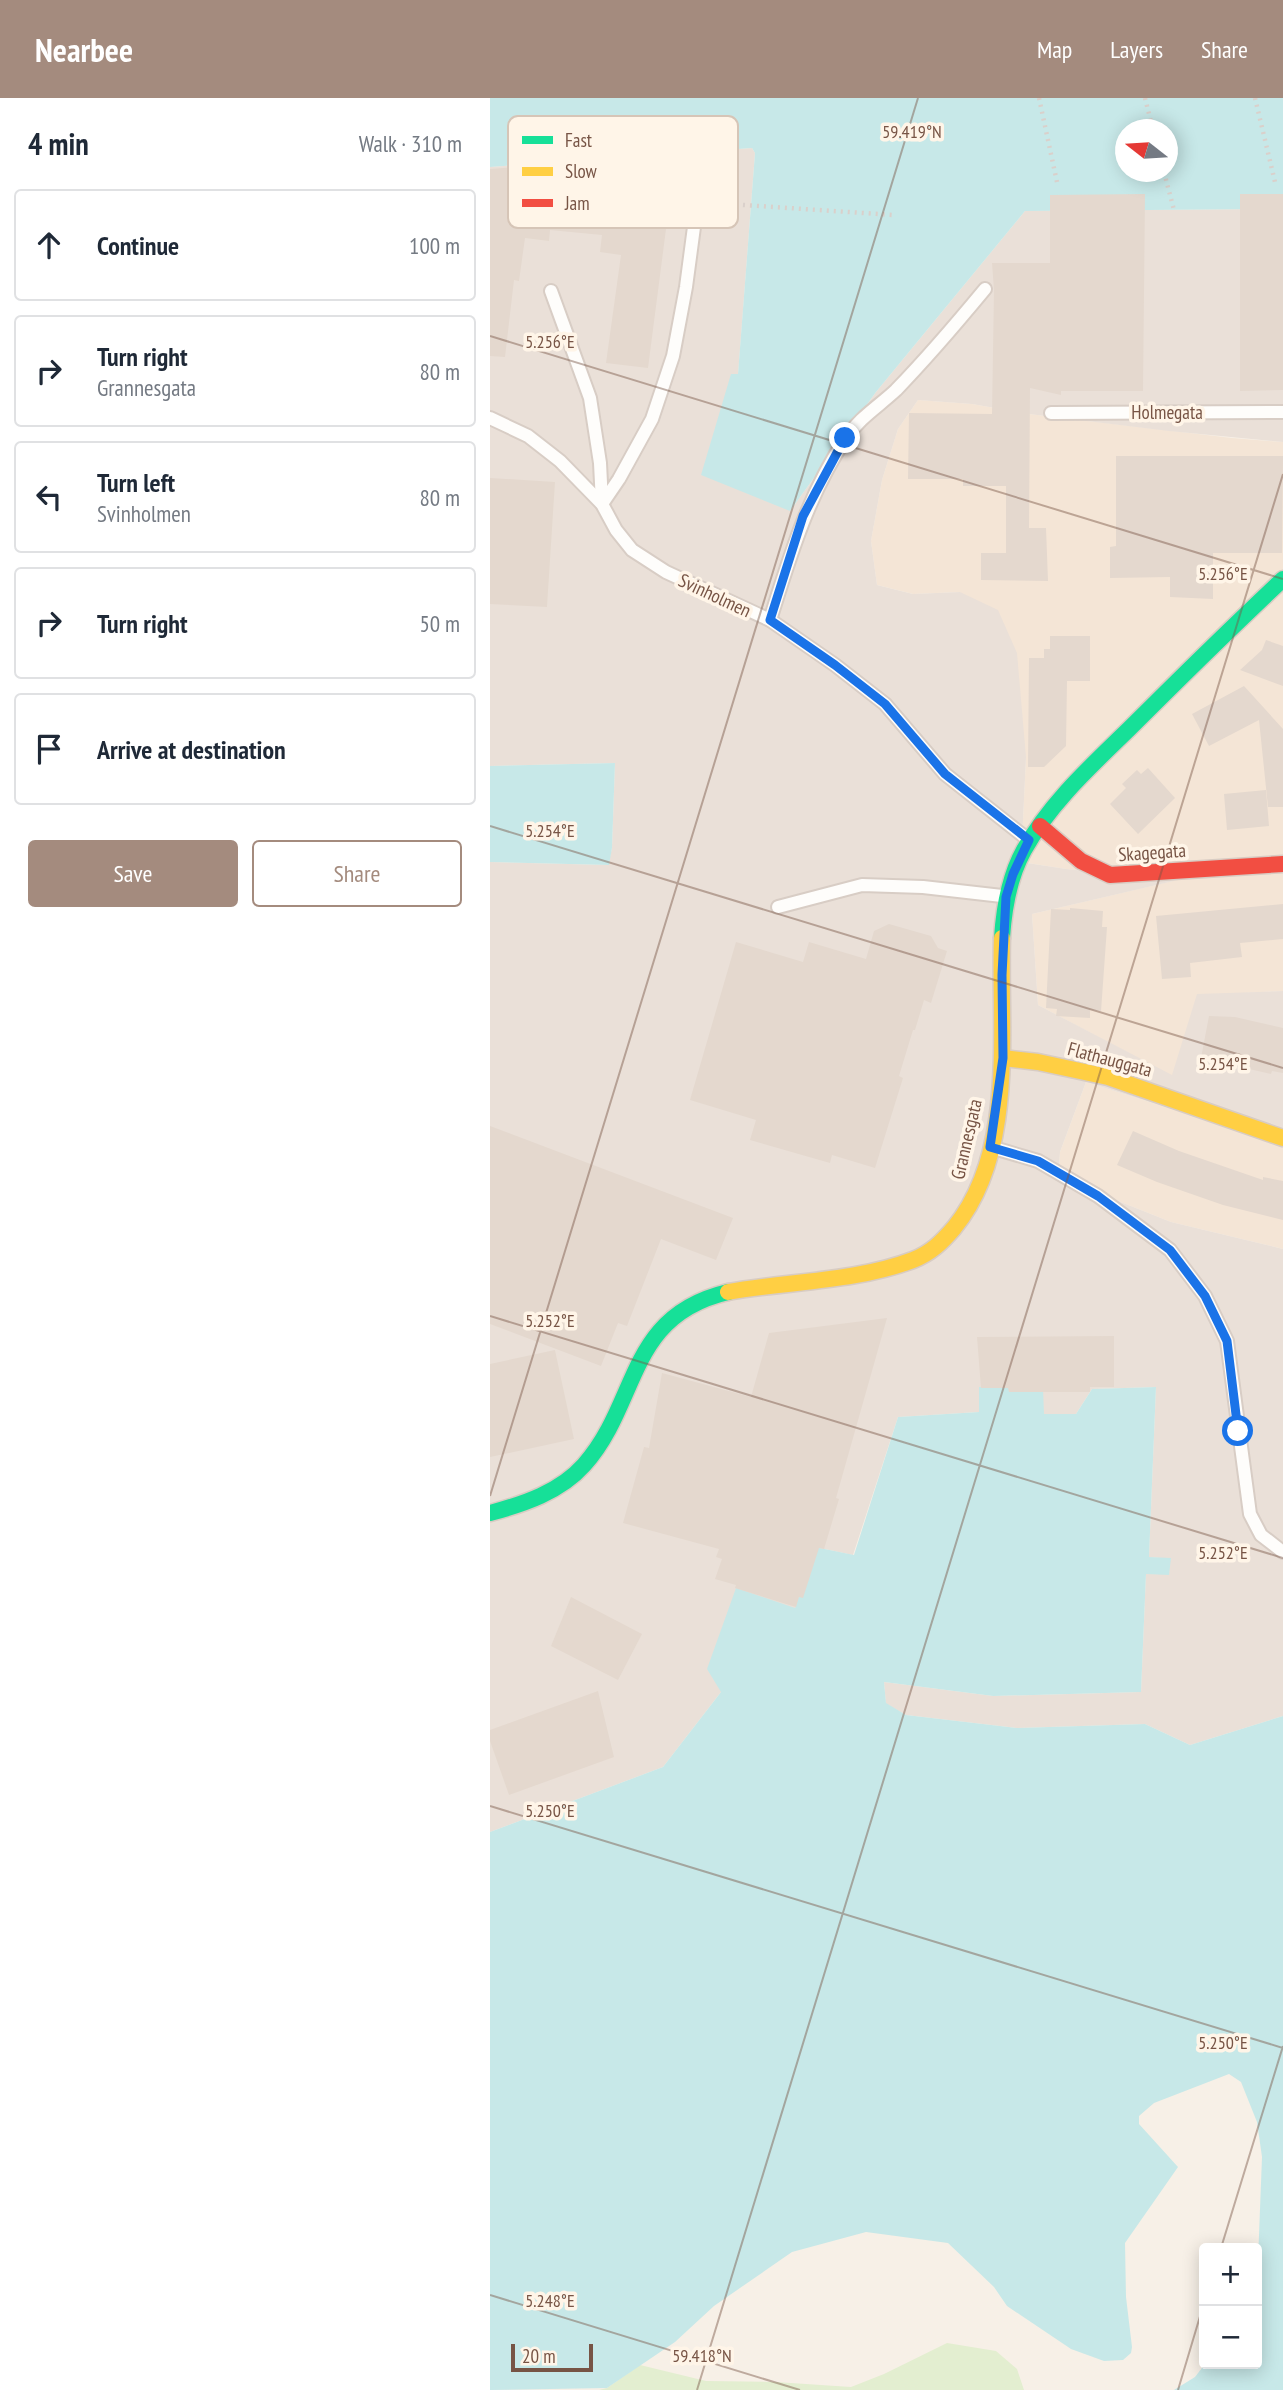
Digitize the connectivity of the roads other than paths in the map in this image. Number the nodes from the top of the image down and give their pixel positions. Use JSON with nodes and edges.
{"nodes":[{"id":1,"x":694,"y":228,"type":"edge"},
{"id":2,"x":985,"y":289,"type":"dead end"},
{"id":3,"x":551,"y":291,"type":"dead end"},
{"id":4,"x":1283,"y":412,"type":"edge"},
{"id":5,"x":1051,"y":413,"type":"dead end"},
{"id":6,"x":490,"y":418,"type":"edge"},
{"id":7,"x":602,"y":504,"type":"junction"},
{"id":8,"x":1283,"y":579,"type":"edge"},
{"id":9,"x":770,"y":620,"type":"junction"},
{"id":10,"x":1040,"y":826,"type":"junction"},
{"id":11,"x":1029,"y":840,"type":"junction"},
{"id":12,"x":1283,"y":864,"type":"edge"},
{"id":13,"x":1006,"y":897,"type":"junction"},
{"id":14,"x":778,"y":907,"type":"dead end"},
{"id":15,"x":1003,"y":1058,"type":"junction"},
{"id":16,"x":1283,"y":1138,"type":"edge"},
{"id":17,"x":990,"y":1147,"type":"junction"},
{"id":18,"x":490,"y":1513,"type":"edge"},
{"id":19,"x":1283,"y":1552,"type":"edge"}],
"edges":[{"from":1,"to":7,"type":"lane"},
{"from":2,"to":9,"type":"lane"},
{"from":3,"to":7,"type":"lane"},
{"from":4,"to":5,"type":"lane","name":"Holmegata"},
{"from":6,"to":7,"type":"lane"},
{"from":7,"to":9,"type":"lane","name":"Svinholmen"},
{"from":8,"to":10,"type":"street","name":"Grannesgata"},
{"from":9,"to":11,"type":"lane","name":"Svinholmen"},
{"from":10,"to":11,"type":"street","name":"Grannesgata"},
{"from":10,"to":12,"type":"street","name":"Skagegata"},
{"from":11,"to":13,"type":"street","name":"Grannesgata"},
{"from":13,"to":14,"type":"lane"},
{"from":13,"to":15,"type":"street","name":"Grannesgata"},
{"from":15,"to":16,"type":"street","name":"Flathauggata"},
{"from":15,"to":17,"type":"street","name":"Grannesgata"},
{"from":17,"to":18,"type":"street","name":"Grannesgata"},
{"from":17,"to":19,"type":"lane"}]}
